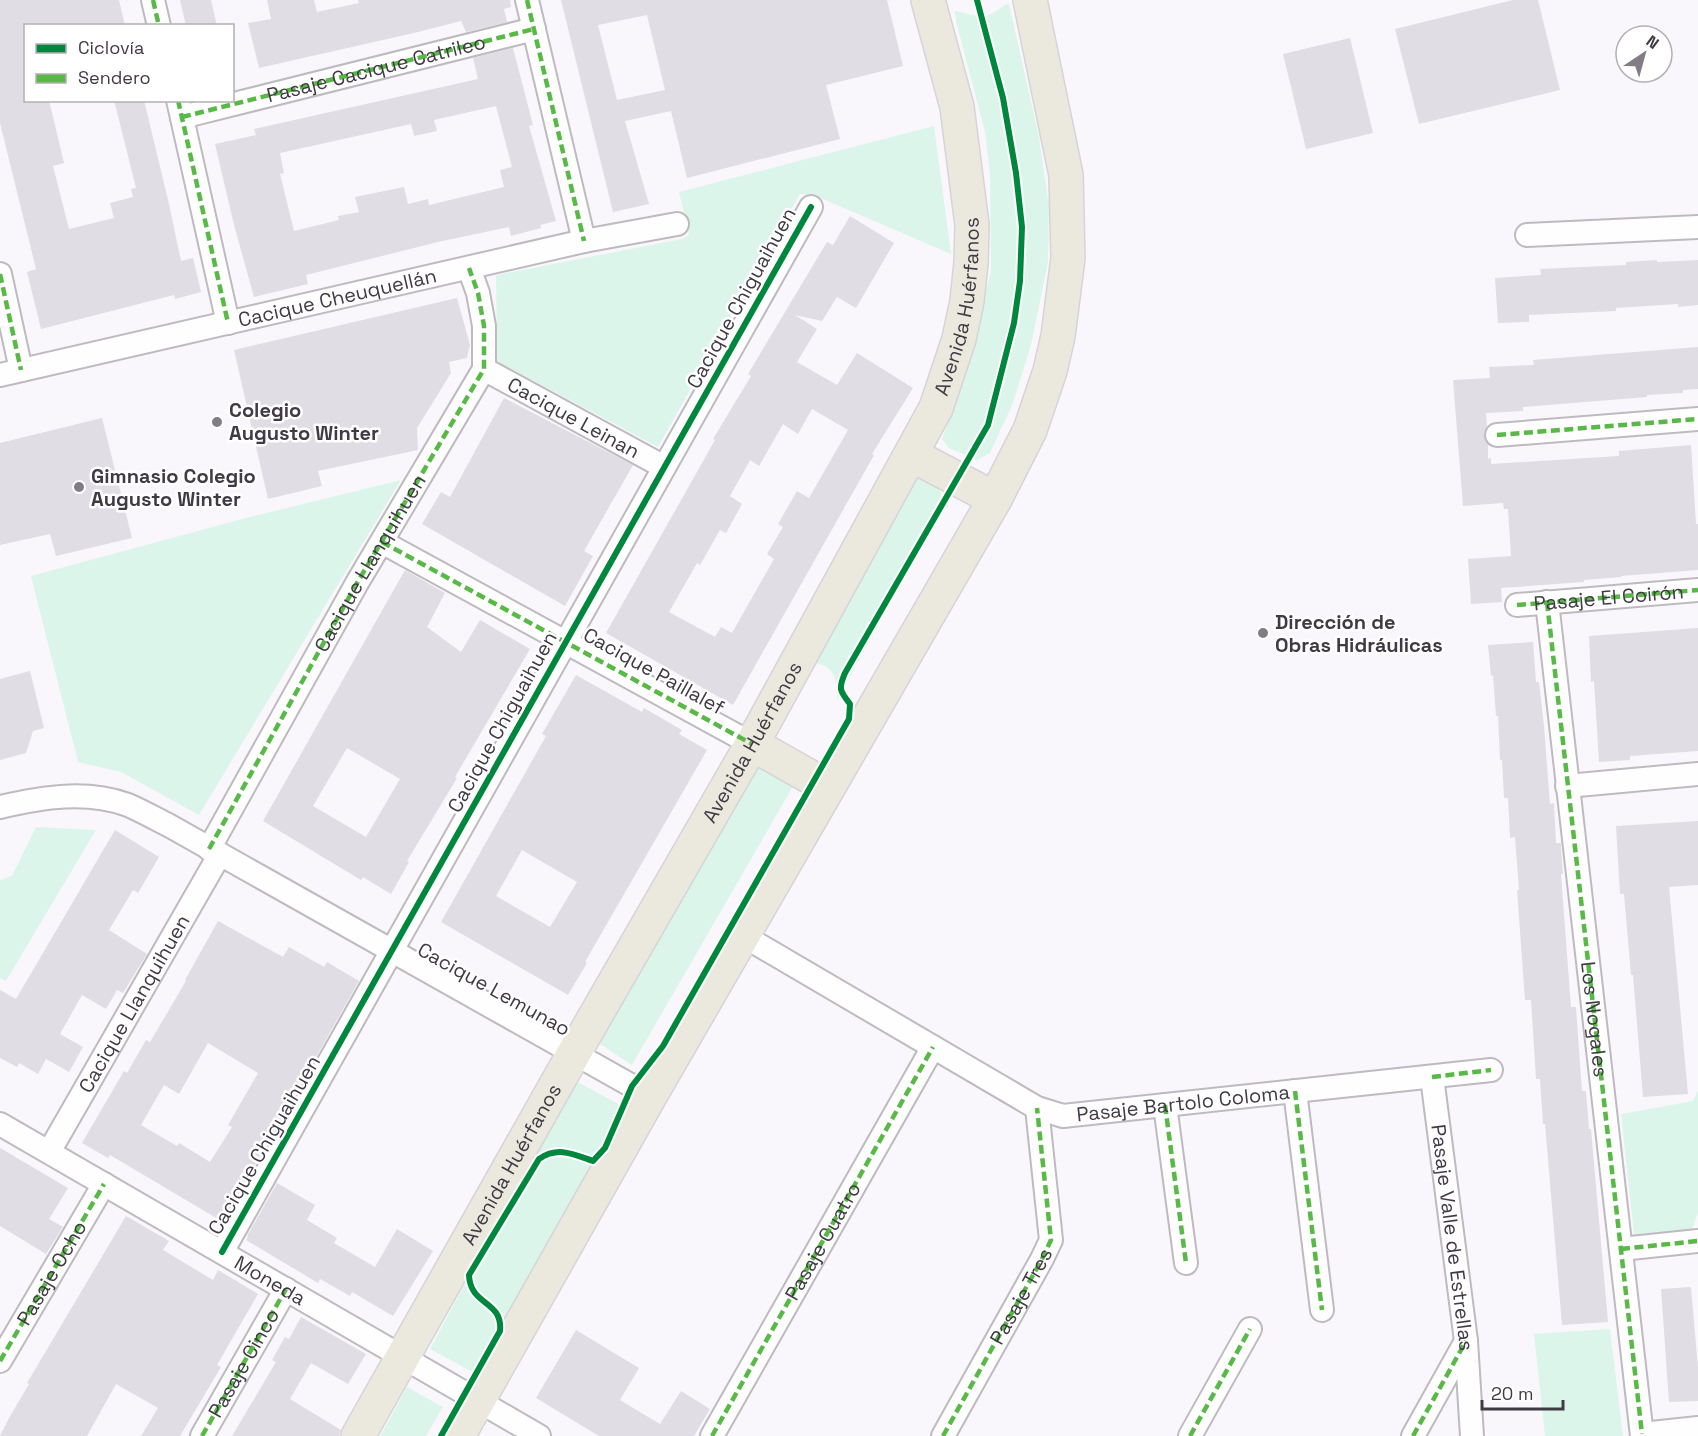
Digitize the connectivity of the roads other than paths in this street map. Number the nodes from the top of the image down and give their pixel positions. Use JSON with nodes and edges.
{"nodes":[{"id":1,"x":153,"y":0,"type":"edge"},
{"id":2,"x":527,"y":0,"type":"edge"},
{"id":3,"x":928,"y":0,"type":"edge"},
{"id":4,"x":1030,"y":0,"type":"edge"},
{"id":5,"x":159,"y":24,"type":"edge"},
{"id":6,"x":534,"y":29,"type":"junction"},
{"id":7,"x":234,"y":97,"type":"edge"},
{"id":8,"x":211,"y":102,"type":"edge"},
{"id":9,"x":180,"y":109,"type":"edge"},
{"id":10,"x":811,"y":207,"type":"dead end"},
{"id":11,"x":677,"y":224,"type":"dead end"},
{"id":12,"x":1698,"y":227,"type":"edge"},
{"id":13,"x":1527,"y":235,"type":"dead end"},
{"id":14,"x":584,"y":241,"type":"junction"},
{"id":15,"x":469,"y":268,"type":"junction"},
{"id":16,"x":0,"y":274,"type":"edge"},
{"id":17,"x":228,"y":323,"type":"junction"},
{"id":18,"x":484,"y":369,"type":"junction"},
{"id":19,"x":11,"y":373,"type":"edge"},
{"id":20,"x":1698,"y":419,"type":"edge"},
{"id":21,"x":1497,"y":435,"type":"dead end"},
{"id":22,"x":912,"y":455,"type":"junction"},
{"id":23,"x":664,"y":467,"type":"junction"},
{"id":24,"x":995,"y":499,"type":"junction"},
{"id":25,"x":382,"y":542,"type":"junction"},
{"id":26,"x":1698,"y":590,"type":"edge"},
{"id":27,"x":1547,"y":602,"type":"junction"},
{"id":28,"x":1517,"y":606,"type":"dead end"},
{"id":29,"x":566,"y":642,"type":"junction"},
{"id":30,"x":752,"y":744,"type":"junction"},
{"id":31,"x":1698,"y":774,"type":"edge"},
{"id":32,"x":1567,"y":786,"type":"junction"},
{"id":33,"x":828,"y":787,"type":"junction"},
{"id":34,"x":0,"y":807,"type":"edge"},
{"id":35,"x":214,"y":852,"type":"junction"},
{"id":36,"x":742,"y":935,"type":"junction"},
{"id":37,"x":393,"y":951,"type":"junction"},
{"id":38,"x":933,"y":1047,"type":"junction"},
{"id":39,"x":573,"y":1053,"type":"junction"},
{"id":40,"x":1491,"y":1070,"type":"dead end"},
{"id":41,"x":1432,"y":1077,"type":"junction"},
{"id":42,"x":1295,"y":1091,"type":"junction"},
{"id":43,"x":650,"y":1096,"type":"junction"},
{"id":44,"x":1165,"y":1106,"type":"junction"},
{"id":45,"x":1037,"y":1108,"type":"junction"},
{"id":46,"x":0,"y":1124,"type":"edge"},
{"id":47,"x":49,"y":1152,"type":"junction"},
{"id":48,"x":104,"y":1184,"type":"junction"},
{"id":49,"x":1698,"y":1241,"type":"edge"},
{"id":50,"x":1620,"y":1249,"type":"junction"},
{"id":51,"x":222,"y":1252,"type":"junction"},
{"id":52,"x":1186,"y":1263,"type":"dead end"},
{"id":53,"x":286,"y":1289,"type":"junction"},
{"id":54,"x":1322,"y":1310,"type":"dead end"},
{"id":55,"x":1250,"y":1329,"type":"dead end"},
{"id":56,"x":1466,"y":1341,"type":"junction"},
{"id":57,"x":403,"y":1357,"type":"junction"},
{"id":58,"x":0,"y":1361,"type":"edge"},
{"id":59,"x":479,"y":1401,"type":"junction"},
{"id":60,"x":1698,"y":1428,"type":"edge"},
{"id":61,"x":1642,"y":1435,"type":"edge"},
{"id":62,"x":202,"y":1436,"type":"edge"},
{"id":63,"x":358,"y":1436,"type":"edge"},
{"id":64,"x":458,"y":1436,"type":"edge"},
{"id":65,"x":539,"y":1436,"type":"edge"},
{"id":66,"x":712,"y":1436,"type":"edge"},
{"id":67,"x":943,"y":1436,"type":"edge"},
{"id":68,"x":1190,"y":1436,"type":"edge"},
{"id":69,"x":1413,"y":1436,"type":"edge"},
{"id":70,"x":1472,"y":1436,"type":"edge"}],
"edges":[{"from":1,"to":5,"type":"street"},
{"from":2,"to":6,"type":"street"},
{"from":3,"to":22,"type":"main road","name":"Avenida Huérfanos"},
{"from":4,"to":24,"type":"main road"},
{"from":6,"to":7,"type":"street","name":"Pasaje Cacique Catrileo"},
{"from":6,"to":14,"type":"street"},
{"from":8,"to":9,"type":"street","name":"Pasaje Cacique Catrileo"},
{"from":9,"to":17,"type":"street"},
{"from":10,"to":23,"type":"street","name":"Cacique Chiguaihuen"},
{"from":11,"to":14,"type":"street","name":"Cacique Cheuquellán"},
{"from":12,"to":13,"type":"street"},
{"from":14,"to":15,"type":"street","name":"Cacique Cheuquellán"},
{"from":15,"to":17,"type":"street","name":"Cacique Cheuquellán"},
{"from":15,"to":18,"type":"street"},
{"from":16,"to":19,"type":"street"},
{"from":17,"to":19,"type":"street","name":"Cacique Cheuquellán"},
{"from":18,"to":23,"type":"street","name":"Cacique Leinan"},
{"from":18,"to":25,"type":"street","name":"Cacique Llanquihuen"},
{"from":20,"to":21,"type":"street"},
{"from":22,"to":24,"type":"main road"},
{"from":22,"to":30,"type":"main road","name":"Avenida Huérfanos"},
{"from":23,"to":29,"type":"street","name":"Cacique Chiguaihuen"},
{"from":24,"to":33,"type":"main road"},
{"from":25,"to":29,"type":"street","name":"Cacique Paillalef"},
{"from":25,"to":35,"type":"street","name":"Cacique Llanquihuen"},
{"from":26,"to":27,"type":"street","name":"Pasaje El Coirón"},
{"from":27,"to":28,"type":"street","name":"Pasaje El Coirón"},
{"from":27,"to":32,"type":"street","name":"Los Nogales"},
{"from":29,"to":30,"type":"street","name":"Cacique Paillalef"},
{"from":29,"to":37,"type":"street","name":"Cacique Chiguaihuen"},
{"from":30,"to":33,"type":"main road","name":"Cacique Paillalef"},
{"from":30,"to":39,"type":"main road","name":"Avenida Huérfanos"},
{"from":31,"to":32,"type":"street"},
{"from":32,"to":50,"type":"street","name":"Los Nogales"},
{"from":33,"to":36,"type":"main road"},
{"from":34,"to":35,"type":"street","name":"Cacique Lemunao"},
{"from":35,"to":37,"type":"street","name":"Cacique Lemunao"},
{"from":35,"to":47,"type":"street","name":"Cacique Llanquihuen"},
{"from":36,"to":38,"type":"street","name":"Pasaje Bartolo Coloma"},
{"from":36,"to":43,"type":"main road"},
{"from":37,"to":39,"type":"street","name":"Cacique Lemunao"},
{"from":37,"to":51,"type":"street","name":"Cacique Chiguaihuen"},
{"from":38,"to":45,"type":"street","name":"Pasaje Bartolo Coloma"},
{"from":38,"to":66,"type":"street","name":"Pasaje Cuatro"},
{"from":39,"to":43,"type":"street","name":"Cacique Lemunao"},
{"from":39,"to":57,"type":"main road","name":"Avenida Huérfanos"},
{"from":40,"to":41,"type":"street","name":"Pasaje Bartolo Coloma"},
{"from":41,"to":42,"type":"street","name":"Pasaje Bartolo Coloma"},
{"from":41,"to":56,"type":"street","name":"Pasaje Valle de Estrellas"},
{"from":42,"to":44,"type":"street","name":"Pasaje Bartolo Coloma"},
{"from":42,"to":54,"type":"street"},
{"from":43,"to":59,"type":"main road"},
{"from":44,"to":45,"type":"street","name":"Pasaje Bartolo Coloma"},
{"from":44,"to":52,"type":"street"},
{"from":45,"to":67,"type":"street","name":"Pasaje Tres"},
{"from":46,"to":47,"type":"street","name":"Moneda"},
{"from":47,"to":48,"type":"street","name":"Moneda"},
{"from":48,"to":51,"type":"street","name":"Moneda"},
{"from":48,"to":58,"type":"street","name":"Pasaje Ocho"},
{"from":49,"to":50,"type":"street"},
{"from":50,"to":61,"type":"street","name":"Los Nogales"},
{"from":51,"to":53,"type":"street","name":"Moneda"},
{"from":53,"to":57,"type":"street","name":"Moneda"},
{"from":53,"to":62,"type":"street","name":"Pasaje Cinco"},
{"from":55,"to":68,"type":"street"},
{"from":56,"to":69,"type":"street"},
{"from":56,"to":70,"type":"street","name":"Pasaje Valle de Estrellas"},
{"from":57,"to":59,"type":"street","name":"Moneda"},
{"from":57,"to":63,"type":"main road","name":"Avenida Huérfanos"},
{"from":59,"to":64,"type":"main road"},
{"from":59,"to":65,"type":"street","name":"Moneda"},
{"from":60,"to":61,"type":"street"}]}
